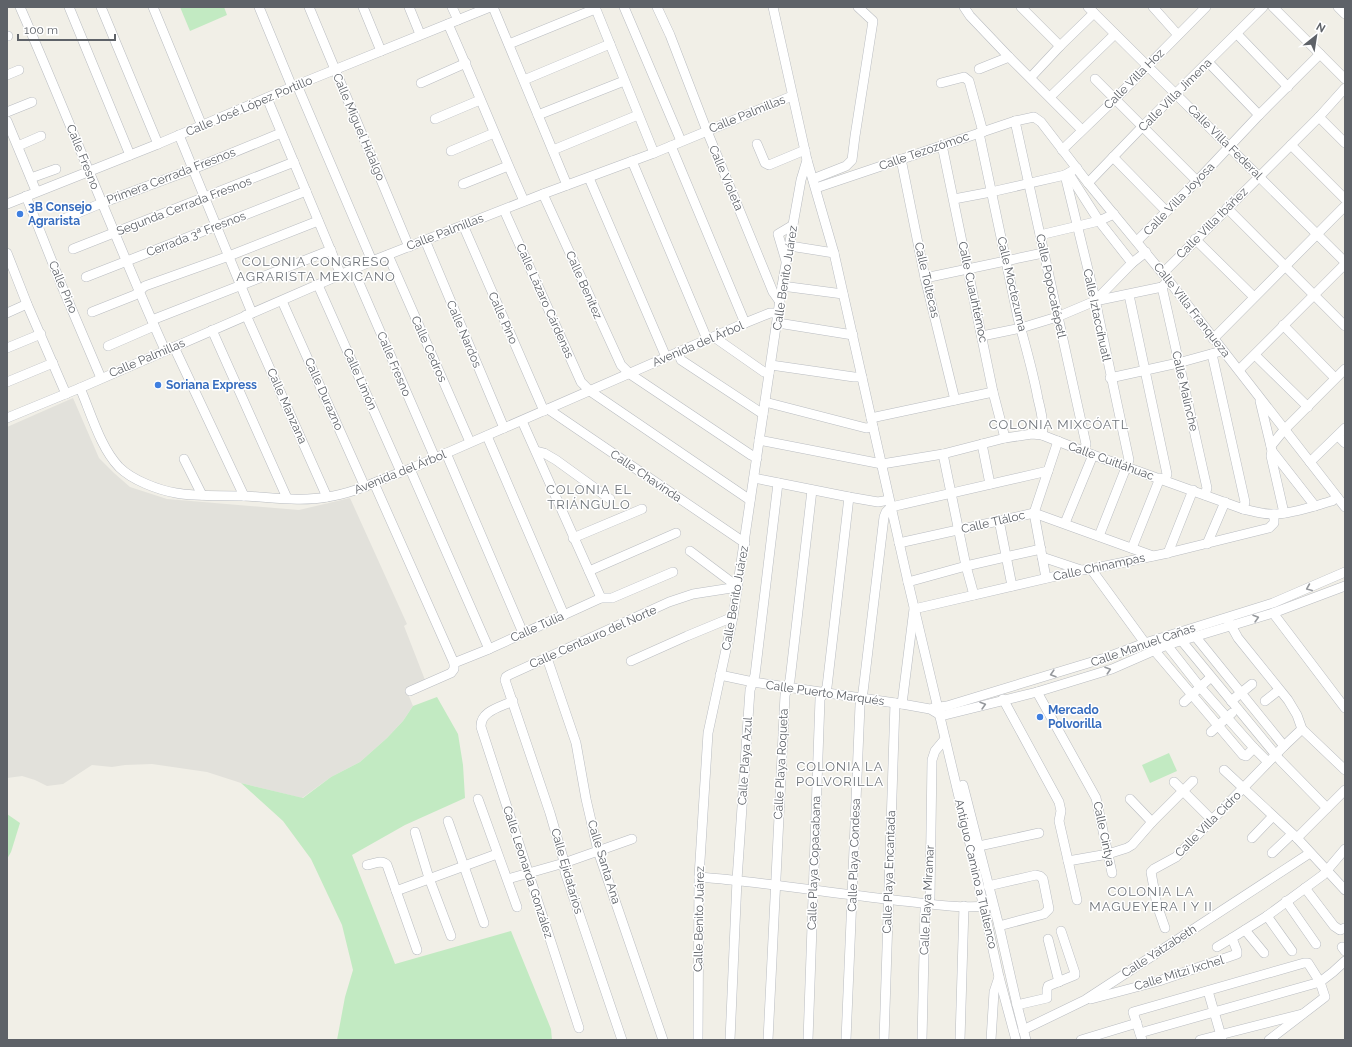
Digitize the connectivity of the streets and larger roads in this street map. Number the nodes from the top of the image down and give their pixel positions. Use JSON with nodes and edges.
{"nodes":[{"id":1,"x":20,"y":7,"type":"edge"},
{"id":2,"x":69,"y":7,"type":"edge"},
{"id":3,"x":101,"y":7,"type":"edge"},
{"id":4,"x":153,"y":7,"type":"edge"},
{"id":5,"x":259,"y":7,"type":"edge"},
{"id":6,"x":309,"y":7,"type":"edge"},
{"id":7,"x":363,"y":7,"type":"edge"},
{"id":8,"x":409,"y":7,"type":"edge"},
{"id":9,"x":452,"y":7,"type":"edge"},
{"id":10,"x":490,"y":7,"type":"edge"},
{"id":11,"x":493,"y":7,"type":"edge"},
{"id":12,"x":624,"y":7,"type":"edge"},
{"id":13,"x":657,"y":7,"type":"edge"},
{"id":14,"x":773,"y":7,"type":"edge"},
{"id":15,"x":858,"y":7,"type":"edge"},
{"id":16,"x":964,"y":7,"type":"edge"},
{"id":17,"x":1022,"y":7,"type":"edge"},
{"id":18,"x":1153,"y":7,"type":"edge"},
{"id":19,"x":1206,"y":7,"type":"edge"},
{"id":20,"x":1263,"y":7,"type":"edge"},
{"id":21,"x":1273,"y":7,"type":"edge"},
{"id":22,"x":1338,"y":7,"type":"edge"},
{"id":23,"x":595,"y":8,"type":"edge"},
{"id":24,"x":1091,"y":10,"type":"edge"},
{"id":25,"x":1345,"y":14,"type":"edge"},
{"id":26,"x":458,"y":20,"type":"junction"},
{"id":27,"x":448,"y":24,"type":"junction"},
{"id":28,"x":420,"y":34,"type":"junction"},
{"id":29,"x":1115,"y":34,"type":"junction"},
{"id":30,"x":1237,"y":34,"type":"junction"},
{"id":31,"x":1178,"y":35,"type":"junction"},
{"id":32,"x":509,"y":44,"type":"junction"},
{"id":33,"x":610,"y":44,"type":"junction"},
{"id":34,"x":1060,"y":46,"type":"junction"},
{"id":35,"x":381,"y":51,"type":"junction"},
{"id":36,"x":1320,"y":54,"type":"junction"},
{"id":37,"x":1009,"y":57,"type":"junction"},
{"id":38,"x":1208,"y":62,"type":"junction"},
{"id":39,"x":466,"y":63,"type":"junction"},
{"id":40,"x":1148,"y":66,"type":"junction"},
{"id":41,"x":979,"y":69,"type":"dead end"},
{"id":42,"x":19,"y":70,"type":"dead end"},
{"id":43,"x":335,"y":70,"type":"junction"},
{"id":44,"x":7,"y":75,"type":"edge"},
{"id":45,"x":1031,"y":77,"type":"junction"},
{"id":46,"x":1095,"y":79,"type":"dead end"},
{"id":47,"x":1345,"y":79,"type":"edge"},
{"id":48,"x":524,"y":80,"type":"junction"},
{"id":49,"x":624,"y":81,"type":"junction"},
{"id":50,"x":421,"y":83,"type":"dead end"},
{"id":51,"x":940,"y":83,"type":"dead end"},
{"id":52,"x":295,"y":86,"type":"junction"},
{"id":53,"x":1288,"y":87,"type":"junction"},
{"id":54,"x":1345,"y":88,"type":"edge"},
{"id":55,"x":1176,"y":94,"type":"junction"},
{"id":56,"x":792,"y":96,"type":"junction"},
{"id":57,"x":1050,"y":96,"type":"junction"},
{"id":58,"x":267,"y":98,"type":"junction"},
{"id":59,"x":1115,"y":99,"type":"junction"},
{"id":60,"x":480,"y":100,"type":"junction"},
{"id":61,"x":32,"y":102,"type":"dead end"},
{"id":62,"x":7,"y":112,"type":"edge"},
{"id":63,"x":538,"y":115,"type":"junction"},
{"id":64,"x":638,"y":115,"type":"junction"},
{"id":65,"x":1260,"y":115,"type":"junction"},
{"id":66,"x":1319,"y":117,"type":"junction"},
{"id":67,"x":1034,"y":118,"type":"joint"},
{"id":68,"x":435,"y":119,"type":"dead end"},
{"id":69,"x":7,"y":121,"type":"edge"},
{"id":70,"x":1015,"y":121,"type":"junction"},
{"id":71,"x":202,"y":126,"type":"junction"},
{"id":72,"x":1142,"y":127,"type":"junction"},
{"id":73,"x":1082,"y":130,"type":"junction"},
{"id":74,"x":707,"y":131,"type":"junction"},
{"id":75,"x":981,"y":132,"type":"junction"},
{"id":76,"x":281,"y":133,"type":"junction"},
{"id":77,"x":494,"y":133,"type":"junction"},
{"id":78,"x":179,"y":135,"type":"junction"},
{"id":79,"x":41,"y":136,"type":"dead end"},
{"id":80,"x":681,"y":141,"type":"junction"},
{"id":81,"x":1345,"y":143,"type":"edge"},
{"id":82,"x":158,"y":144,"type":"junction"},
{"id":83,"x":757,"y":144,"type":"dead end"},
{"id":84,"x":942,"y":145,"type":"junction"},
{"id":85,"x":1291,"y":145,"type":"junction"},
{"id":86,"x":18,"y":146,"type":"junction"},
{"id":87,"x":671,"y":146,"type":"junction"},
{"id":88,"x":1229,"y":147,"type":"junction"},
{"id":89,"x":553,"y":150,"type":"junction"},
{"id":90,"x":805,"y":150,"type":"junction"},
{"id":91,"x":1062,"y":150,"type":"junction"},
{"id":92,"x":451,"y":151,"type":"dead end"},
{"id":93,"x":654,"y":153,"type":"junction"},
{"id":94,"x":130,"y":155,"type":"junction"},
{"id":95,"x":1113,"y":157,"type":"junction"},
{"id":96,"x":901,"y":159,"type":"junction"},
{"id":97,"x":807,"y":160,"type":"junction"},
{"id":98,"x":632,"y":161,"type":"junction"},
{"id":99,"x":294,"y":162,"type":"junction"},
{"id":100,"x":508,"y":166,"type":"junction"},
{"id":101,"x":56,"y":169,"type":"dead end"},
{"id":102,"x":193,"y":169,"type":"junction"},
{"id":103,"x":89,"y":171,"type":"junction"},
{"id":104,"x":1070,"y":172,"type":"junction"},
{"id":105,"x":1259,"y":176,"type":"junction"},
{"id":106,"x":31,"y":178,"type":"junction"},
{"id":107,"x":589,"y":178,"type":"junction"},
{"id":108,"x":813,"y":179,"type":"junction"},
{"id":109,"x":1197,"y":181,"type":"junction"},
{"id":110,"x":1028,"y":183,"type":"junction"},
{"id":111,"x":1088,"y":183,"type":"junction"},
{"id":112,"x":463,"y":184,"type":"dead end"},
{"id":113,"x":567,"y":185,"type":"junction"},
{"id":114,"x":816,"y":188,"type":"junction"},
{"id":115,"x":36,"y":191,"type":"junction"},
{"id":116,"x":306,"y":191,"type":"junction"},
{"id":117,"x":991,"y":192,"type":"junction"},
{"id":118,"x":543,"y":194,"type":"junction"},
{"id":119,"x":26,"y":196,"type":"junction"},
{"id":120,"x":205,"y":198,"type":"junction"},
{"id":121,"x":954,"y":198,"type":"junction"},
{"id":122,"x":1345,"y":199,"type":"edge"},
{"id":123,"x":524,"y":201,"type":"junction"},
{"id":124,"x":102,"y":203,"type":"junction"},
{"id":125,"x":7,"y":204,"type":"edge"},
{"id":126,"x":1345,"y":206,"type":"edge"},
{"id":127,"x":1227,"y":208,"type":"junction"},
{"id":128,"x":504,"y":210,"type":"junction"},
{"id":129,"x":1166,"y":211,"type":"junction"},
{"id":130,"x":1114,"y":214,"type":"junction"},
{"id":131,"x":61,"y":220,"type":"dead end"},
{"id":132,"x":318,"y":221,"type":"junction"},
{"id":133,"x":1099,"y":221,"type":"junction"},
{"id":134,"x":793,"y":224,"type":"junction"},
{"id":135,"x":463,"y":225,"type":"junction"},
{"id":136,"x":216,"y":226,"type":"junction"},
{"id":137,"x":1077,"y":226,"type":"junction"},
{"id":138,"x":113,"y":233,"type":"junction"},
{"id":139,"x":1318,"y":234,"type":"junction"},
{"id":140,"x":1040,"y":235,"type":"junction"},
{"id":141,"x":1195,"y":239,"type":"junction"},
{"id":142,"x":424,"y":240,"type":"junction"},
{"id":143,"x":1137,"y":241,"type":"junction"},
{"id":144,"x":790,"y":246,"type":"junction"},
{"id":145,"x":409,"y":247,"type":"junction"},
{"id":146,"x":73,"y":249,"type":"dead end"},
{"id":147,"x":331,"y":250,"type":"junction"},
{"id":148,"x":1146,"y":252,"type":"junction"},
{"id":149,"x":7,"y":253,"type":"edge"},
{"id":150,"x":834,"y":253,"type":"junction"},
{"id":151,"x":1043,"y":253,"type":"junction"},
{"id":152,"x":388,"y":255,"type":"junction"},
{"id":153,"x":229,"y":256,"type":"junction"},
{"id":154,"x":126,"y":261,"type":"junction"},
{"id":155,"x":372,"y":261,"type":"junction"},
{"id":156,"x":1007,"y":261,"type":"junction"},
{"id":157,"x":1132,"y":263,"type":"junction"},
{"id":158,"x":1345,"y":263,"type":"edge"},
{"id":159,"x":787,"y":264,"type":"junction"},
{"id":160,"x":1284,"y":266,"type":"junction"},
{"id":161,"x":354,"y":269,"type":"junction"},
{"id":162,"x":968,"y":269,"type":"junction"},
{"id":163,"x":1163,"y":273,"type":"junction"},
{"id":164,"x":341,"y":275,"type":"junction"},
{"id":165,"x":86,"y":277,"type":"dead end"},
{"id":166,"x":926,"y":278,"type":"junction"},
{"id":167,"x":1165,"y":284,"type":"junction"},
{"id":168,"x":240,"y":285,"type":"junction"},
{"id":169,"x":318,"y":285,"type":"junction"},
{"id":170,"x":782,"y":286,"type":"junction"},
{"id":171,"x":140,"y":290,"type":"junction"},
{"id":172,"x":843,"y":294,"type":"junction"},
{"id":173,"x":1129,"y":295,"type":"junction"},
{"id":174,"x":1313,"y":295,"type":"junction"},
{"id":175,"x":1254,"y":297,"type":"junction"},
{"id":176,"x":282,"y":301,"type":"junction"},
{"id":177,"x":1095,"y":301,"type":"junction"},
{"id":178,"x":780,"y":302,"type":"junction"},
{"id":179,"x":27,"y":304,"type":"junction"},
{"id":180,"x":92,"y":312,"type":"dead end"},
{"id":181,"x":779,"y":312,"type":"junction"},
{"id":182,"x":7,"y":313,"type":"edge"},
{"id":183,"x":249,"y":314,"type":"junction"},
{"id":184,"x":1057,"y":317,"type":"junction"},
{"id":185,"x":153,"y":323,"type":"junction"},
{"id":186,"x":745,"y":323,"type":"junction"},
{"id":187,"x":778,"y":323,"type":"junction"},
{"id":188,"x":1283,"y":325,"type":"junction"},
{"id":189,"x":1345,"y":326,"type":"edge"},
{"id":190,"x":1021,"y":328,"type":"junction"},
{"id":191,"x":212,"y":330,"type":"junction"},
{"id":192,"x":41,"y":334,"type":"junction"},
{"id":193,"x":853,"y":335,"type":"junction"},
{"id":194,"x":982,"y":336,"type":"junction"},
{"id":195,"x":710,"y":338,"type":"junction"},
{"id":196,"x":1213,"y":339,"type":"junction"},
{"id":197,"x":108,"y":346,"type":"dead end"},
{"id":198,"x":7,"y":348,"type":"edge"},
{"id":199,"x":170,"y":349,"type":"junction"},
{"id":200,"x":1222,"y":351,"type":"junction"},
{"id":201,"x":678,"y":352,"type":"junction"},
{"id":202,"x":1212,"y":354,"type":"junction"},
{"id":203,"x":1255,"y":355,"type":"junction"},
{"id":204,"x":666,"y":357,"type":"junction"},
{"id":205,"x":53,"y":363,"type":"junction"},
{"id":206,"x":1178,"y":363,"type":"junction"},
{"id":207,"x":770,"y":369,"type":"junction"},
{"id":208,"x":1345,"y":369,"type":"edge"},
{"id":209,"x":1144,"y":370,"type":"junction"},
{"id":210,"x":1239,"y":370,"type":"junction"},
{"id":211,"x":630,"y":374,"type":"junction"},
{"id":212,"x":862,"y":377,"type":"junction"},
{"id":213,"x":101,"y":378,"type":"junction"},
{"id":214,"x":1110,"y":378,"type":"junction"},
{"id":215,"x":1335,"y":378,"type":"junction"},
{"id":216,"x":7,"y":382,"type":"edge"},
{"id":217,"x":80,"y":388,"type":"junction"},
{"id":218,"x":590,"y":391,"type":"junction"},
{"id":219,"x":993,"y":392,"type":"junction"},
{"id":220,"x":66,"y":394,"type":"junction"},
{"id":221,"x":1258,"y":396,"type":"junction"},
{"id":222,"x":955,"y":400,"type":"junction"},
{"id":223,"x":765,"y":402,"type":"junction"},
{"id":224,"x":1308,"y":407,"type":"junction"},
{"id":225,"x":546,"y":410,"type":"junction"},
{"id":226,"x":762,"y":414,"type":"junction"},
{"id":227,"x":7,"y":418,"type":"edge"},
{"id":228,"x":522,"y":421,"type":"junction"},
{"id":229,"x":872,"y":422,"type":"junction"},
{"id":230,"x":504,"y":428,"type":"junction"},
{"id":231,"x":1345,"y":428,"type":"edge"},
{"id":232,"x":1284,"y":430,"type":"junction"},
{"id":233,"x":1042,"y":435,"type":"junction"},
{"id":234,"x":487,"y":436,"type":"junction"},
{"id":235,"x":1338,"y":436,"type":"junction"},
{"id":236,"x":1005,"y":438,"type":"junction"},
{"id":237,"x":759,"y":440,"type":"junction"},
{"id":238,"x":470,"y":442,"type":"junction"},
{"id":239,"x":1058,"y":442,"type":"junction"},
{"id":240,"x":1345,"y":443,"type":"edge"},
{"id":241,"x":982,"y":444,"type":"junction"},
{"id":242,"x":1271,"y":448,"type":"junction"},
{"id":243,"x":536,"y":451,"type":"junction"},
{"id":244,"x":1084,"y":451,"type":"junction"},
{"id":245,"x":446,"y":453,"type":"junction"},
{"id":246,"x":943,"y":454,"type":"junction"},
{"id":247,"x":1093,"y":455,"type":"junction"},
{"id":248,"x":435,"y":458,"type":"junction"},
{"id":249,"x":757,"y":458,"type":"junction"},
{"id":250,"x":184,"y":459,"type":"dead end"},
{"id":251,"x":1310,"y":462,"type":"junction"},
{"id":252,"x":882,"y":464,"type":"junction"},
{"id":253,"x":1127,"y":467,"type":"junction"},
{"id":254,"x":406,"y":470,"type":"junction"},
{"id":255,"x":1048,"y":471,"type":"junction"},
{"id":256,"x":754,"y":478,"type":"junction"},
{"id":257,"x":1162,"y":479,"type":"junction"},
{"id":258,"x":374,"y":483,"type":"junction"},
{"id":259,"x":778,"y":483,"type":"junction"},
{"id":260,"x":990,"y":484,"type":"junction"},
{"id":261,"x":365,"y":487,"type":"junction"},
{"id":262,"x":812,"y":490,"type":"junction"},
{"id":263,"x":1193,"y":490,"type":"junction"},
{"id":264,"x":952,"y":492,"type":"junction"},
{"id":265,"x":202,"y":495,"type":"junction"},
{"id":266,"x":1205,"y":495,"type":"junction"},
{"id":267,"x":244,"y":496,"type":"junction"},
{"id":268,"x":849,"y":497,"type":"junction"},
{"id":269,"x":1337,"y":497,"type":"junction"},
{"id":270,"x":287,"y":498,"type":"junction"},
{"id":271,"x":327,"y":498,"type":"junction"},
{"id":272,"x":610,"y":499,"type":"dead end"},
{"id":273,"x":750,"y":500,"type":"junction"},
{"id":274,"x":1225,"y":502,"type":"junction"},
{"id":275,"x":890,"y":503,"type":"junction"},
{"id":276,"x":1315,"y":506,"type":"junction"},
{"id":277,"x":1345,"y":507,"type":"edge"},
{"id":278,"x":642,"y":509,"type":"dead end"},
{"id":279,"x":1244,"y":509,"type":"junction"},
{"id":280,"x":1034,"y":513,"type":"junction"},
{"id":281,"x":1284,"y":513,"type":"junction"},
{"id":282,"x":1274,"y":514,"type":"junction"},
{"id":283,"x":999,"y":520,"type":"junction"},
{"id":284,"x":1065,"y":523,"type":"junction"},
{"id":285,"x":959,"y":530,"type":"junction"},
{"id":286,"x":676,"y":533,"type":"dead end"},
{"id":287,"x":1100,"y":536,"type":"junction"},
{"id":288,"x":573,"y":538,"type":"junction"},
{"id":289,"x":899,"y":542,"type":"junction"},
{"id":290,"x":745,"y":543,"type":"junction"},
{"id":291,"x":1207,"y":544,"type":"junction"},
{"id":292,"x":1132,"y":548,"type":"junction"},
{"id":293,"x":690,"y":551,"type":"dead end"},
{"id":294,"x":1041,"y":553,"type":"junction"},
{"id":295,"x":1168,"y":553,"type":"junction"},
{"id":296,"x":1153,"y":556,"type":"junction"},
{"id":297,"x":1006,"y":557,"type":"junction"},
{"id":298,"x":966,"y":566,"type":"junction"},
{"id":299,"x":1091,"y":569,"type":"junction"},
{"id":300,"x":1082,"y":570,"type":"junction"},
{"id":301,"x":589,"y":571,"type":"junction"},
{"id":302,"x":673,"y":572,"type":"dead end"},
{"id":303,"x":1345,"y":572,"type":"edge"},
{"id":304,"x":1046,"y":578,"type":"junction"},
{"id":305,"x":908,"y":582,"type":"junction"},
{"id":306,"x":1012,"y":586,"type":"junction"},
{"id":307,"x":1345,"y":586,"type":"edge"},
{"id":308,"x":738,"y":587,"type":"junction"},
{"id":309,"x":974,"y":595,"type":"junction"},
{"id":310,"x":601,"y":598,"type":"junction"},
{"id":311,"x":914,"y":609,"type":"junction"},
{"id":312,"x":1273,"y":613,"type":"junction"},
{"id":313,"x":564,"y":615,"type":"junction"},
{"id":314,"x":733,"y":617,"type":"junction"},
{"id":315,"x":1229,"y":621,"type":"junction"},
{"id":316,"x":523,"y":633,"type":"junction"},
{"id":317,"x":1195,"y":636,"type":"junction"},
{"id":318,"x":1181,"y":640,"type":"junction"},
{"id":319,"x":1145,"y":643,"type":"junction"},
{"id":320,"x":1167,"y":645,"type":"junction"},
{"id":321,"x":489,"y":649,"type":"junction"},
{"id":322,"x":1154,"y":650,"type":"junction"},
{"id":323,"x":547,"y":658,"type":"junction"},
{"id":324,"x":631,"y":661,"type":"dead end"},
{"id":325,"x":1216,"y":661,"type":"junction"},
{"id":326,"x":454,"y":663,"type":"junction"},
{"id":327,"x":1205,"y":669,"type":"junction"},
{"id":328,"x":720,"y":676,"type":"junction"},
{"id":329,"x":1211,"y":677,"type":"junction"},
{"id":330,"x":753,"y":682,"type":"junction"},
{"id":331,"x":1252,"y":684,"type":"dead end"},
{"id":332,"x":787,"y":687,"type":"junction"},
{"id":333,"x":1200,"y":687,"type":"junction"},
{"id":334,"x":1279,"y":690,"type":"junction"},
{"id":335,"x":410,"y":691,"type":"dead end"},
{"id":336,"x":1037,"y":692,"type":"junction"},
{"id":337,"x":1224,"y":692,"type":"junction"},
{"id":338,"x":1241,"y":692,"type":"junction"},
{"id":339,"x":823,"y":693,"type":"junction"},
{"id":340,"x":1191,"y":695,"type":"junction"},
{"id":341,"x":861,"y":698,"type":"junction"},
{"id":342,"x":1003,"y":700,"type":"junction"},
{"id":343,"x":513,"y":701,"type":"junction"},
{"id":344,"x":1231,"y":701,"type":"junction"},
{"id":345,"x":1265,"y":701,"type":"dead end"},
{"id":346,"x":1184,"y":702,"type":"dead end"},
{"id":347,"x":1214,"y":702,"type":"junction"},
{"id":348,"x":899,"y":704,"type":"junction"},
{"id":349,"x":1345,"y":708,"type":"edge"},
{"id":350,"x":1238,"y":709,"type":"junction"},
{"id":351,"x":939,"y":711,"type":"junction"},
{"id":352,"x":1201,"y":713,"type":"junction"},
{"id":353,"x":1228,"y":717,"type":"junction"},
{"id":354,"x":1266,"y":724,"type":"junction"},
{"id":355,"x":1254,"y":728,"type":"junction"},
{"id":356,"x":1214,"y":729,"type":"junction"},
{"id":357,"x":1302,"y":729,"type":"junction"},
{"id":358,"x":1240,"y":732,"type":"junction"},
{"id":359,"x":945,"y":739,"type":"junction"},
{"id":360,"x":1230,"y":740,"type":"junction"},
{"id":361,"x":1284,"y":746,"type":"junction"},
{"id":362,"x":1223,"y":747,"type":"dead end"},
{"id":363,"x":1254,"y":748,"type":"junction"},
{"id":364,"x":1276,"y":755,"type":"junction"},
{"id":365,"x":1268,"y":762,"type":"junction"},
{"id":366,"x":1224,"y":770,"type":"dead end"},
{"id":367,"x":1345,"y":770,"type":"edge"},
{"id":368,"x":958,"y":777,"type":"junction"},
{"id":369,"x":1193,"y":781,"type":"dead end"},
{"id":370,"x":1174,"y":782,"type":"dead end"},
{"id":371,"x":1243,"y":788,"type":"junction"},
{"id":372,"x":1345,"y":790,"type":"edge"},
{"id":373,"x":1182,"y":791,"type":"junction"},
{"id":374,"x":478,"y":799,"type":"dead end"},
{"id":375,"x":1130,"y":799,"type":"dead end"},
{"id":376,"x":1327,"y":808,"type":"junction"},
{"id":377,"x":1273,"y":816,"type":"junction"},
{"id":378,"x":1212,"y":820,"type":"junction"},
{"id":379,"x":448,"y":821,"type":"dead end"},
{"id":380,"x":1152,"y":822,"type":"junction"},
{"id":381,"x":415,"y":832,"type":"dead end"},
{"id":382,"x":1038,"y":833,"type":"dead end"},
{"id":383,"x":972,"y":834,"type":"junction"},
{"id":384,"x":1294,"y":836,"type":"junction"},
{"id":385,"x":1252,"y":838,"type":"dead end"},
{"id":386,"x":632,"y":839,"type":"dead end"},
{"id":387,"x":979,"y":846,"type":"junction"},
{"id":388,"x":1345,"y":849,"type":"edge"},
{"id":389,"x":598,"y":851,"type":"junction"},
{"id":390,"x":1272,"y":853,"type":"dead end"},
{"id":391,"x":1310,"y":853,"type":"junction"},
{"id":392,"x":497,"y":854,"type":"junction"},
{"id":393,"x":1108,"y":854,"type":"junction"},
{"id":394,"x":1068,"y":861,"type":"junction"},
{"id":395,"x":564,"y":863,"type":"junction"},
{"id":396,"x":368,"y":866,"type":"dead end"},
{"id":397,"x":465,"y":866,"type":"junction"},
{"id":398,"x":1326,"y":870,"type":"junction"},
{"id":399,"x":1112,"y":873,"type":"dead end"},
{"id":400,"x":528,"y":874,"type":"junction"},
{"id":401,"x":699,"y":877,"type":"junction"},
{"id":402,"x":429,"y":878,"type":"junction"},
{"id":403,"x":508,"y":879,"type":"junction"},
{"id":404,"x":737,"y":880,"type":"junction"},
{"id":405,"x":774,"y":885,"type":"junction"},
{"id":406,"x":988,"y":886,"type":"junction"},
{"id":407,"x":1305,"y":888,"type":"junction"},
{"id":408,"x":813,"y":890,"type":"junction"},
{"id":409,"x":1345,"y":890,"type":"edge"},
{"id":410,"x":396,"y":891,"type":"junction"},
{"id":411,"x":853,"y":895,"type":"junction"},
{"id":412,"x":888,"y":899,"type":"junction"},
{"id":413,"x":1077,"y":900,"type":"dead end"},
{"id":414,"x":1286,"y":901,"type":"junction"},
{"id":415,"x":927,"y":903,"type":"junction"},
{"id":416,"x":964,"y":906,"type":"junction"},
{"id":417,"x":989,"y":906,"type":"junction"},
{"id":418,"x":516,"y":907,"type":"dead end"},
{"id":419,"x":1267,"y":916,"type":"junction"},
{"id":420,"x":484,"y":923,"type":"dead end"},
{"id":421,"x":999,"y":926,"type":"junction"},
{"id":422,"x":1165,"y":928,"type":"dead end"},
{"id":423,"x":1345,"y":928,"type":"edge"},
{"id":424,"x":1245,"y":930,"type":"junction"},
{"id":425,"x":1061,"y":931,"type":"dead end"},
{"id":426,"x":451,"y":936,"type":"dead end"},
{"id":427,"x":1232,"y":938,"type":"junction"},
{"id":428,"x":1048,"y":939,"type":"dead end"},
{"id":429,"x":1316,"y":944,"type":"dead end"},
{"id":430,"x":1217,"y":947,"type":"dead end"},
{"id":431,"x":417,"y":950,"type":"dead end"},
{"id":432,"x":1292,"y":951,"type":"dead end"},
{"id":433,"x":1264,"y":953,"type":"dead end"},
{"id":434,"x":1345,"y":961,"type":"edge"},
{"id":435,"x":999,"y":977,"type":"junction"},
{"id":436,"x":1059,"y":982,"type":"junction"},
{"id":437,"x":1320,"y":982,"type":"junction"},
{"id":438,"x":1208,"y":991,"type":"junction"},
{"id":439,"x":1086,"y":1000,"type":"junction"},
{"id":440,"x":1017,"y":1005,"type":"junction"},
{"id":441,"x":1214,"y":1012,"type":"junction"},
{"id":442,"x":1303,"y":1013,"type":"junction"},
{"id":443,"x":1137,"y":1024,"type":"junction"},
{"id":444,"x":579,"y":1028,"type":"dead end"},
{"id":445,"x":1023,"y":1030,"type":"junction"},
{"id":446,"x":1141,"y":1037,"type":"edge"},
{"id":447,"x":1222,"y":1037,"type":"edge"},
{"id":448,"x":622,"y":1040,"type":"edge"},
{"id":449,"x":663,"y":1040,"type":"edge"},
{"id":450,"x":698,"y":1040,"type":"edge"},
{"id":451,"x":730,"y":1040,"type":"edge"},
{"id":452,"x":768,"y":1040,"type":"edge"},
{"id":453,"x":808,"y":1040,"type":"edge"},
{"id":454,"x":846,"y":1040,"type":"edge"},
{"id":455,"x":884,"y":1040,"type":"edge"},
{"id":456,"x":922,"y":1040,"type":"edge"},
{"id":457,"x":960,"y":1040,"type":"edge"},
{"id":458,"x":991,"y":1040,"type":"edge"},
{"id":459,"x":1016,"y":1040,"type":"edge"},
{"id":460,"x":1026,"y":1040,"type":"edge"},
{"id":461,"x":1081,"y":1040,"type":"edge"},
{"id":462,"x":1200,"y":1040,"type":"edge"},
{"id":463,"x":1269,"y":1040,"type":"edge"}],
"edges":[{"from":1,"to":103,"type":"street","name":"Calle Fresno"},
{"from":2,"to":94,"type":"street"},
{"from":3,"to":82,"type":"street"},
{"from":4,"to":71,"type":"street"},
{"from":5,"to":52,"type":"street"},
{"from":6,"to":43,"type":"street","name":"Calle Miguel Hidalgo"},
{"from":7,"to":35,"type":"street"},
{"from":8,"to":28,"type":"street"},
{"from":9,"to":26,"type":"street"},
{"from":10,"to":26,"type":"street","name":"Calle José López Portillo"},
{"from":11,"to":32,"type":"street"},
{"from":12,"to":80,"type":"street"},
{"from":13,"to":74,"type":"street","name":"Calle Violeta"},
{"from":14,"to":56,"type":"street","name":"Calle Benito Juárez"},
{"from":15,"to":108,"type":"street"},
{"from":16,"to":37,"type":"street"},
{"from":17,"to":34,"type":"street"},
{"from":18,"to":31,"type":"street"},
{"from":19,"to":31,"type":"street","name":"Calle Villa Hoz"},
{"from":20,"to":30,"type":"street","name":"Calle Villa Jimena"},
{"from":21,"to":36,"type":"street"},
{"from":22,"to":25,"type":"street"},
{"from":23,"to":32,"type":"street"},
{"from":23,"to":33,"type":"street"},
{"from":24,"to":29,"type":"street","name":"Calle Villa Federal"},
{"from":24,"to":34,"type":"street"},
{"from":26,"to":27,"type":"street","name":"Calle José López Portillo"},
{"from":27,"to":28,"type":"street","name":"Calle José López Portillo"},
{"from":27,"to":39,"type":"street"},
{"from":28,"to":35,"type":"street","name":"Calle José López Portillo"},
{"from":29,"to":40,"type":"street","name":"Calle Villa Federal"},
{"from":29,"to":57,"type":"street"},
{"from":30,"to":38,"type":"street","name":"Calle Villa Jimena"},
{"from":30,"to":53,"type":"street"},
{"from":31,"to":40,"type":"street","name":"Calle Villa Hoz"},
{"from":32,"to":48,"type":"street"},
{"from":33,"to":48,"type":"street"},
{"from":33,"to":49,"type":"street"},
{"from":34,"to":45,"type":"street"},
{"from":35,"to":43,"type":"street","name":"Calle José López Portillo"},
{"from":36,"to":47,"type":"street"},
{"from":36,"to":53,"type":"street","name":"Calle Villa Joyosa"},
{"from":37,"to":41,"type":"street"},
{"from":37,"to":45,"type":"street"},
{"from":38,"to":55,"type":"street","name":"Calle Villa Jimena"},
{"from":38,"to":65,"type":"street"},
{"from":39,"to":50,"type":"street"},
{"from":39,"to":60,"type":"street"},
{"from":40,"to":55,"type":"street","name":"Calle Villa Federal"},
{"from":40,"to":59,"type":"street","name":"Calle Villa Hoz"},
{"from":42,"to":44,"type":"street"},
{"from":43,"to":52,"type":"street","name":"Calle José López Portillo"},
{"from":43,"to":145,"type":"street","name":"Calle Miguel Hidalgo"},
{"from":45,"to":57,"type":"street"},
{"from":46,"to":59,"type":"street"},
{"from":48,"to":63,"type":"street"},
{"from":49,"to":63,"type":"street"},
{"from":49,"to":64,"type":"street"},
{"from":51,"to":75,"type":"street","name":"Calle Moctezuma"},
{"from":52,"to":58,"type":"street","name":"Calle José López Portillo"},
{"from":52,"to":155,"type":"street"},
{"from":53,"to":65,"type":"street","name":"Calle Villa Joyosa"},
{"from":54,"to":66,"type":"street","name":"Calle Villa Ibáñez"},
{"from":55,"to":72,"type":"street","name":"Calle Villa Jimena"},
{"from":55,"to":88,"type":"street","name":"Calle Villa Federal"},
{"from":56,"to":74,"type":"street","name":"Calle Palmillas"},
{"from":56,"to":90,"type":"street","name":"Calle Benito Juárez"},
{"from":57,"to":73,"type":"street"},
{"from":58,"to":71,"type":"street","name":"Calle José López Portillo"},
{"from":58,"to":76,"type":"street"},
{"from":59,"to":72,"type":"street"},
{"from":59,"to":73,"type":"street","name":"Calle Villa Hoz"},
{"from":60,"to":68,"type":"street"},
{"from":60,"to":77,"type":"street"},
{"from":61,"to":62,"type":"street"},
{"from":63,"to":89,"type":"street"},
{"from":64,"to":89,"type":"street"},
{"from":64,"to":93,"type":"street"},
{"from":65,"to":88,"type":"street","name":"Calle Villa Joyosa"},
{"from":66,"to":81,"type":"street"},
{"from":66,"to":85,"type":"street","name":"Calle Villa Ibáñez"},
{"from":67,"to":70,"type":"street","name":"Calle Tezozómoc"},
{"from":67,"to":91,"type":"street","name":"Calle Villa Franqueza"},
{"from":69,"to":86,"type":"street"},
{"from":70,"to":75,"type":"street","name":"Calle Tezozómoc"},
{"from":70,"to":110,"type":"street","name":"Calle Popocatépetl"},
{"from":71,"to":78,"type":"street","name":"Calle José López Portillo"},
{"from":72,"to":95,"type":"street","name":"Calle Villa Jimena"},
{"from":72,"to":109,"type":"street"},
{"from":73,"to":91,"type":"street","name":"Calle Villa Hoz"},
{"from":74,"to":80,"type":"street","name":"Calle Palmillas"},
{"from":74,"to":178,"type":"street","name":"Calle Violeta"},
{"from":75,"to":84,"type":"street","name":"Calle Tezozómoc"},
{"from":75,"to":117,"type":"street","name":"Calle Moctezuma"},
{"from":76,"to":99,"type":"street"},
{"from":76,"to":102,"type":"street","name":"Primera Cerrada Fresnos"},
{"from":77,"to":92,"type":"street"},
{"from":77,"to":100,"type":"street"},
{"from":78,"to":82,"type":"street","name":"Calle José López Portillo"},
{"from":78,"to":102,"type":"street","name":"Calle Manzana"},
{"from":79,"to":86,"type":"street"},
{"from":80,"to":87,"type":"street","name":"Calle Palmillas"},
{"from":82,"to":94,"type":"street","name":"Calle José López Portillo"},
{"from":83,"to":90,"type":"street"},
{"from":84,"to":96,"type":"street","name":"Calle Tezozómoc"},
{"from":84,"to":121,"type":"street","name":"Calle Cuauhtémoc"},
{"from":85,"to":105,"type":"street","name":"Calle Villa Ibáñez"},
{"from":85,"to":122,"type":"street"},
{"from":86,"to":106,"type":"street"},
{"from":87,"to":93,"type":"street","name":"Calle Palmillas"},
{"from":87,"to":186,"type":"street"},
{"from":88,"to":105,"type":"street","name":"Calle Villa Federal"},
{"from":88,"to":109,"type":"street","name":"Calle Villa Joyosa"},
{"from":89,"to":113,"type":"street"},
{"from":90,"to":97,"type":"street","name":"Calle Benito Juárez"},
{"from":91,"to":104,"type":"street","name":"Calle Villa Franqueza"},
{"from":93,"to":98,"type":"street","name":"Calle Palmillas"},
{"from":94,"to":103,"type":"street","name":"Calle José López Portillo"},
{"from":95,"to":111,"type":"street","name":"Calle Villa Jimena"},
{"from":95,"to":129,"type":"street"},
{"from":96,"to":114,"type":"street","name":"Calle Tezozómoc"},
{"from":96,"to":166,"type":"street","name":"Calle Toltecas"},
{"from":97,"to":108,"type":"street","name":"Calle Benito Juárez"},
{"from":97,"to":134,"type":"street","name":"Calle Benito Juárez"},
{"from":98,"to":107,"type":"street","name":"Calle Palmillas"},
{"from":98,"to":195,"type":"street"},
{"from":99,"to":116,"type":"street"},
{"from":99,"to":120,"type":"street","name":"Segunda Cerrada Fresnos"},
{"from":100,"to":112,"type":"street"},
{"from":100,"to":123,"type":"street"},
{"from":101,"to":106,"type":"street"},
{"from":102,"to":120,"type":"street","name":"Calle Manzana"},
{"from":102,"to":124,"type":"street","name":"Primera Cerrada Fresnos"},
{"from":103,"to":115,"type":"street","name":"Calle José López Portillo"},
{"from":103,"to":124,"type":"street","name":"Calle Fresno"},
{"from":104,"to":110,"type":"street"},
{"from":104,"to":111,"type":"street","name":"Calle Villa Franqueza"},
{"from":104,"to":133,"type":"street"},
{"from":104,"to":137,"type":"street","name":"Calle Iztaccíhuatl"},
{"from":105,"to":127,"type":"street","name":"Calle Villa Ibáñez"},
{"from":105,"to":139,"type":"street","name":"Calle Villa Federal"},
{"from":106,"to":115,"type":"street"},
{"from":107,"to":113,"type":"street","name":"Calle Palmillas"},
{"from":107,"to":204,"type":"street"},
{"from":108,"to":114,"type":"street","name":"Calle Benito Juárez"},
{"from":109,"to":129,"type":"street","name":"Calle Villa Joyosa"},
{"from":110,"to":117,"type":"street"},
{"from":110,"to":140,"type":"street","name":"Calle Popocatépetl"},
{"from":111,"to":130,"type":"street","name":"Calle Villa Franqueza"},
{"from":113,"to":118,"type":"street","name":"Calle Palmillas"},
{"from":114,"to":150,"type":"street","name":"Calle Benito Juárez"},
{"from":115,"to":119,"type":"street","name":"Calle José López Portillo"},
{"from":116,"to":132,"type":"street"},
{"from":116,"to":136,"type":"street","name":"Cerrada 3ª Fresnos"},
{"from":117,"to":121,"type":"street"},
{"from":117,"to":156,"type":"street","name":"Calle Moctezuma"},
{"from":118,"to":123,"type":"street","name":"Calle Palmillas"},
{"from":118,"to":211,"type":"street","name":"Calle Benítez"},
{"from":119,"to":125,"type":"street","name":"Calle José López Portillo"},
{"from":119,"to":213,"type":"street","name":"Calle Pino"},
{"from":120,"to":136,"type":"street","name":"Calle Manzana"},
{"from":120,"to":138,"type":"street","name":"Segunda Cerrada Fresnos"},
{"from":121,"to":162,"type":"street","name":"Calle Cuauhtémoc"},
{"from":123,"to":128,"type":"street","name":"Calle Palmillas"},
{"from":124,"to":131,"type":"street","name":"Primera Cerrada Fresnos"},
{"from":124,"to":138,"type":"street","name":"Calle Fresno"},
{"from":126,"to":139,"type":"street"},
{"from":127,"to":141,"type":"street","name":"Calle Villa Ibáñez"},
{"from":127,"to":160,"type":"street"},
{"from":128,"to":135,"type":"street","name":"Calle Palmillas"},
{"from":128,"to":218,"type":"street","name":"Calle Lázaro Cárdenas"},
{"from":129,"to":143,"type":"street","name":"Calle Villa Joyosa"},
{"from":130,"to":133,"type":"street"},
{"from":130,"to":143,"type":"street","name":"Calle Villa Franqueza"},
{"from":132,"to":147,"type":"street"},
{"from":132,"to":153,"type":"street"},
{"from":133,"to":137,"type":"street"},
{"from":133,"to":157,"type":"street"},
{"from":134,"to":144,"type":"street","name":"Calle Benito Juárez"},
{"from":134,"to":159,"type":"street"},
{"from":135,"to":142,"type":"street","name":"Calle Palmillas"},
{"from":135,"to":225,"type":"street","name":"Calle Pino"},
{"from":136,"to":153,"type":"street","name":"Calle Manzana"},
{"from":136,"to":154,"type":"street","name":"Cerrada 3ª Fresnos"},
{"from":137,"to":140,"type":"street"},
{"from":137,"to":177,"type":"street","name":"Calle Iztaccíhuatl"},
{"from":138,"to":146,"type":"street","name":"Segunda Cerrada Fresnos"},
{"from":138,"to":154,"type":"street","name":"Calle Fresno"},
{"from":139,"to":158,"type":"street","name":"Calle Villa Federal"},
{"from":139,"to":160,"type":"street"},
{"from":140,"to":151,"type":"street","name":"Calle Popocatépetl"},
{"from":141,"to":163,"type":"street","name":"Calle Villa Ibáñez"},
{"from":141,"to":175,"type":"street"},
{"from":142,"to":145,"type":"street","name":"Calle Palmillas"},
{"from":142,"to":230,"type":"street","name":"Calle Nardos"},
{"from":143,"to":148,"type":"street","name":"Calle Villa Franqueza"},
{"from":144,"to":150,"type":"street"},
{"from":144,"to":159,"type":"street","name":"Calle Benito Juárez"},
{"from":145,"to":152,"type":"street","name":"Calle Palmillas"},
{"from":147,"to":164,"type":"street"},
{"from":147,"to":168,"type":"street"},
{"from":148,"to":157,"type":"street"},
{"from":148,"to":163,"type":"street","name":"Calle Villa Franqueza"},
{"from":149,"to":179,"type":"street"},
{"from":150,"to":172,"type":"street","name":"Calle Benito Juárez"},
{"from":151,"to":156,"type":"street"},
{"from":151,"to":184,"type":"street","name":"Calle Popocatépetl"},
{"from":152,"to":155,"type":"street","name":"Calle Palmillas"},
{"from":152,"to":238,"type":"street","name":"Calle Cedros"},
{"from":153,"to":168,"type":"street","name":"Calle Manzana"},
{"from":153,"to":171,"type":"street"},
{"from":154,"to":165,"type":"street","name":"Cerrada 3ª Fresnos"},
{"from":154,"to":171,"type":"street","name":"Calle Fresno"},
{"from":155,"to":161,"type":"street","name":"Calle Palmillas"},
{"from":156,"to":162,"type":"street"},
{"from":156,"to":190,"type":"street","name":"Calle Moctezuma"},
{"from":157,"to":177,"type":"street"},
{"from":158,"to":174,"type":"street"},
{"from":159,"to":170,"type":"street","name":"Calle Benito Juárez"},
{"from":160,"to":174,"type":"street"},
{"from":160,"to":175,"type":"street"},
{"from":161,"to":164,"type":"street","name":"Calle Palmillas"},
{"from":161,"to":248,"type":"street","name":"Calle Fresno"},
{"from":162,"to":166,"type":"street"},
{"from":162,"to":194,"type":"street","name":"Calle Cuauhtémoc"},
{"from":163,"to":167,"type":"street","name":"Calle Villa Franqueza"},
{"from":164,"to":169,"type":"street","name":"Calle Palmillas"},
{"from":166,"to":222,"type":"street","name":"Calle Toltecas"},
{"from":167,"to":173,"type":"street"},
{"from":167,"to":196,"type":"street","name":"Calle Villa Franqueza"},
{"from":167,"to":206,"type":"street","name":"Calle Malinche"},
{"from":168,"to":183,"type":"street","name":"Calle Manzana"},
{"from":168,"to":185,"type":"street"},
{"from":169,"to":176,"type":"street","name":"Calle Palmillas"},
{"from":169,"to":254,"type":"street","name":"Calle Limón"},
{"from":170,"to":172,"type":"street"},
{"from":170,"to":178,"type":"street","name":"Calle Benito Juárez"},
{"from":171,"to":180,"type":"street"},
{"from":171,"to":185,"type":"street","name":"Calle Fresno"},
{"from":172,"to":193,"type":"street","name":"Calle Benito Juárez"},
{"from":173,"to":177,"type":"street"},
{"from":173,"to":209,"type":"street"},
{"from":174,"to":188,"type":"street"},
{"from":174,"to":189,"type":"street"},
{"from":175,"to":196,"type":"street"},
{"from":176,"to":183,"type":"street","name":"Calle Palmillas"},
{"from":176,"to":261,"type":"street","name":"Calle Durazno"},
{"from":177,"to":184,"type":"street"},
{"from":177,"to":214,"type":"street","name":"Calle Iztaccíhuatl"},
{"from":178,"to":181,"type":"street","name":"Calle Benito Juárez"},
{"from":179,"to":182,"type":"street"},
{"from":179,"to":192,"type":"street"},
{"from":181,"to":186,"type":"street","name":"Avenida del Árbol"},
{"from":181,"to":187,"type":"street","name":"Calle Benito Juárez"},
{"from":183,"to":191,"type":"street","name":"Calle Palmillas"},
{"from":183,"to":271,"type":"street","name":"Calle Manzana"},
{"from":184,"to":190,"type":"street"},
{"from":184,"to":244,"type":"street","name":"Calle Popocatépetl"},
{"from":185,"to":197,"type":"street"},
{"from":185,"to":199,"type":"street","name":"Calle Fresno"},
{"from":186,"to":195,"type":"street","name":"Avenida del Árbol"},
{"from":187,"to":193,"type":"street"},
{"from":187,"to":207,"type":"street","name":"Calle Benito Juárez"},
{"from":188,"to":203,"type":"street"},
{"from":188,"to":215,"type":"street"},
{"from":190,"to":194,"type":"street"},
{"from":190,"to":233,"type":"street","name":"Calle Moctezuma"},
{"from":191,"to":199,"type":"street","name":"Calle Palmillas"},
{"from":191,"to":270,"type":"street"},
{"from":192,"to":198,"type":"street"},
{"from":192,"to":205,"type":"street"},
{"from":193,"to":212,"type":"street","name":"Calle Benito Juárez"},
{"from":194,"to":219,"type":"street","name":"Calle Cuauhtémoc"},
{"from":195,"to":201,"type":"street","name":"Avenida del Árbol"},
{"from":195,"to":207,"type":"street"},
{"from":196,"to":200,"type":"street","name":"Calle Villa Franqueza"},
{"from":199,"to":213,"type":"street","name":"Calle Palmillas"},
{"from":199,"to":267,"type":"street","name":"Calle Fresno"},
{"from":200,"to":202,"type":"street"},
{"from":200,"to":210,"type":"street","name":"Calle Villa Franqueza"},
{"from":201,"to":204,"type":"street","name":"Avenida del Árbol"},
{"from":201,"to":226,"type":"street"},
{"from":202,"to":206,"type":"street"},
{"from":202,"to":279,"type":"street"},
{"from":203,"to":210,"type":"street"},
{"from":203,"to":224,"type":"street"},
{"from":204,"to":211,"type":"street","name":"Avenida del Árbol"},
{"from":205,"to":216,"type":"street"},
{"from":205,"to":220,"type":"street"},
{"from":206,"to":209,"type":"street"},
{"from":206,"to":266,"type":"street","name":"Calle Malinche"},
{"from":207,"to":212,"type":"street"},
{"from":207,"to":223,"type":"street","name":"Calle Benito Juárez"},
{"from":208,"to":215,"type":"street"},
{"from":209,"to":214,"type":"street"},
{"from":209,"to":257,"type":"street"},
{"from":210,"to":221,"type":"street","name":"Calle Villa Franqueza"},
{"from":211,"to":218,"type":"street","name":"Avenida del Árbol"},
{"from":211,"to":249,"type":"street","name":"Calle Benítez"},
{"from":212,"to":229,"type":"street","name":"Calle Benito Juárez"},
{"from":213,"to":217,"type":"street","name":"Calle Palmillas"},
{"from":214,"to":253,"type":"street","name":"Calle Iztaccíhuatl"},
{"from":215,"to":224,"type":"street"},
{"from":217,"to":220,"type":"street"},
{"from":217,"to":265,"type":"street","name":"Avenida del Árbol"},
{"from":218,"to":225,"type":"street","name":"Avenida del Árbol"},
{"from":218,"to":273,"type":"street","name":"Calle Lázaro Cárdenas"},
{"from":219,"to":222,"type":"street"},
{"from":219,"to":236,"type":"street","name":"Calle Cuauhtémoc"},
{"from":220,"to":227,"type":"street"},
{"from":221,"to":232,"type":"street","name":"Calle Villa Franqueza"},
{"from":221,"to":242,"type":"street"},
{"from":222,"to":229,"type":"street"},
{"from":223,"to":226,"type":"street","name":"Calle Benito Juárez"},
{"from":223,"to":229,"type":"street"},
{"from":224,"to":232,"type":"street"},
{"from":225,"to":228,"type":"street","name":"Avenida del Árbol"},
{"from":225,"to":290,"type":"street","name":"Calle Chavinda"},
{"from":226,"to":237,"type":"street","name":"Calle Benito Juárez"},
{"from":228,"to":230,"type":"street","name":"Avenida del Árbol"},
{"from":228,"to":243,"type":"street"},
{"from":229,"to":252,"type":"street","name":"Calle Benito Juárez"},
{"from":230,"to":234,"type":"street","name":"Avenida del Árbol"},
{"from":231,"to":235,"type":"street"},
{"from":232,"to":242,"type":"street"},
{"from":232,"to":251,"type":"street","name":"Calle Villa Franqueza"},
{"from":233,"to":236,"type":"street","name":"Calle Cuitláhuac"},
{"from":233,"to":239,"type":"street","name":"Calle Cuitláhuac"},
{"from":234,"to":238,"type":"street","name":"Avenida del Árbol"},
{"from":234,"to":313,"type":"street"},
{"from":235,"to":240,"type":"street"},
{"from":235,"to":251,"type":"street"},
{"from":236,"to":241,"type":"street","name":"Calle Cuitláhuac"},
{"from":237,"to":249,"type":"street","name":"Calle Benito Juárez"},
{"from":237,"to":252,"type":"street"},
{"from":238,"to":245,"type":"street","name":"Avenida del Árbol"},
{"from":239,"to":244,"type":"street","name":"Calle Cuitláhuac"},
{"from":239,"to":255,"type":"street"},
{"from":241,"to":246,"type":"street","name":"Calle Cuitláhuac"},
{"from":241,"to":260,"type":"street"},
{"from":242,"to":276,"type":"street"},
{"from":242,"to":281,"type":"street"},
{"from":243,"to":272,"type":"street"},
{"from":243,"to":288,"type":"street"},
{"from":244,"to":247,"type":"street","name":"Calle Cuitláhuac"},
{"from":245,"to":248,"type":"street","name":"Avenida del Árbol"},
{"from":245,"to":316,"type":"street"},
{"from":246,"to":252,"type":"street","name":"Calle Cuitláhuac"},
{"from":246,"to":264,"type":"street"},
{"from":247,"to":253,"type":"street","name":"Calle Cuitláhuac"},
{"from":247,"to":284,"type":"street"},
{"from":248,"to":254,"type":"street","name":"Avenida del Árbol"},
{"from":249,"to":256,"type":"street","name":"Calle Benito Juárez"},
{"from":250,"to":265,"type":"street"},
{"from":251,"to":269,"type":"street","name":"Calle Villa Franqueza"},
{"from":252,"to":275,"type":"street","name":"Calle Benito Juárez"},
{"from":253,"to":257,"type":"street","name":"Calle Cuitláhuac"},
{"from":253,"to":287,"type":"street"},
{"from":254,"to":258,"type":"street","name":"Avenida del Árbol"},
{"from":254,"to":321,"type":"street","name":"Calle Limón"},
{"from":255,"to":260,"type":"street"},
{"from":255,"to":280,"type":"street"},
{"from":256,"to":259,"type":"street"},
{"from":256,"to":273,"type":"street","name":"Calle Benito Juárez"},
{"from":257,"to":263,"type":"street","name":"Calle Cuitláhuac"},
{"from":257,"to":292,"type":"street"},
{"from":258,"to":261,"type":"street","name":"Avenida del Árbol"},
{"from":258,"to":326,"type":"street"},
{"from":259,"to":262,"type":"street"},
{"from":259,"to":330,"type":"street","name":"Calle Playa Azul"},
{"from":260,"to":264,"type":"street"},
{"from":261,"to":271,"type":"street","name":"Avenida del Árbol"},
{"from":262,"to":268,"type":"street"},
{"from":262,"to":332,"type":"street","name":"Calle Playa Roqueta"},
{"from":263,"to":266,"type":"street","name":"Calle Cuitláhuac"},
{"from":263,"to":295,"type":"street"},
{"from":264,"to":275,"type":"street"},
{"from":264,"to":285,"type":"street"},
{"from":265,"to":267,"type":"street","name":"Avenida del Árbol"},
{"from":266,"to":274,"type":"street","name":"Calle Cuitláhuac"},
{"from":267,"to":270,"type":"street","name":"Avenida del Árbol"},
{"from":268,"to":275,"type":"street"},
{"from":268,"to":339,"type":"street","name":"Calle Playa Copacabana"},
{"from":269,"to":276,"type":"street","name":"Calle Cuitláhuac"},
{"from":269,"to":277,"type":"street","name":"Calle Villa Franqueza"},
{"from":270,"to":271,"type":"street","name":"Avenida del Árbol"},
{"from":273,"to":290,"type":"street","name":"Calle Benito Juárez"},
{"from":274,"to":279,"type":"street","name":"Calle Cuitláhuac"},
{"from":274,"to":291,"type":"street"},
{"from":275,"to":289,"type":"street","name":"Calle Benito Juárez"},
{"from":275,"to":341,"type":"street","name":"Calle Playa Condesa"},
{"from":276,"to":281,"type":"street","name":"Calle Cuitláhuac"},
{"from":278,"to":288,"type":"street"},
{"from":279,"to":282,"type":"street","name":"Calle Cuitláhuac"},
{"from":280,"to":283,"type":"street","name":"Calle Tláloc"},
{"from":280,"to":284,"type":"street","name":"Calle Tláloc"},
{"from":280,"to":294,"type":"street"},
{"from":281,"to":282,"type":"street","name":"Calle Cuitláhuac"},
{"from":282,"to":291,"type":"street","name":"Calle Chinampas"},
{"from":283,"to":285,"type":"street","name":"Calle Tláloc"},
{"from":283,"to":297,"type":"street"},
{"from":284,"to":287,"type":"street","name":"Calle Tláloc"},
{"from":285,"to":289,"type":"street","name":"Calle Tláloc"},
{"from":285,"to":298,"type":"street"},
{"from":286,"to":301,"type":"street"},
{"from":287,"to":292,"type":"street","name":"Calle Tláloc"},
{"from":288,"to":301,"type":"street"},
{"from":289,"to":305,"type":"street","name":"Calle Benito Juárez"},
{"from":290,"to":308,"type":"street","name":"Calle Benito Juárez"},
{"from":291,"to":295,"type":"street","name":"Calle Chinampas"},
{"from":292,"to":296,"type":"street","name":"Calle Tláloc"},
{"from":293,"to":308,"type":"street"},
{"from":294,"to":297,"type":"street"},
{"from":294,"to":300,"type":"street"},
{"from":294,"to":304,"type":"street"},
{"from":295,"to":296,"type":"street","name":"Calle Chinampas"},
{"from":296,"to":299,"type":"street","name":"Calle Chinampas"},
{"from":297,"to":298,"type":"street"},
{"from":297,"to":306,"type":"street"},
{"from":298,"to":305,"type":"street"},
{"from":298,"to":309,"type":"street"},
{"from":299,"to":300,"type":"street","name":"Calle Chinampas"},
{"from":299,"to":319,"type":"street"},
{"from":300,"to":304,"type":"street","name":"Calle Chinampas"},
{"from":301,"to":310,"type":"street"},
{"from":302,"to":310,"type":"street","name":"Calle Tulia"},
{"from":303,"to":315,"type":"street","name":"Calle Manuel Cañas","one_way":true},
{"from":304,"to":306,"type":"street","name":"Calle Chinampas"},
{"from":305,"to":311,"type":"street","name":"Calle Benito Juárez"},
{"from":306,"to":309,"type":"street","name":"Calle Chinampas"},
{"from":307,"to":312,"type":"street","name":"Calle Manuel Cañas"},
{"from":308,"to":314,"type":"street","name":"Calle Benito Juárez"},
{"from":308,"to":323,"type":"street","name":"Calle Centauro del Norte"},
{"from":309,"to":311,"type":"street","name":"Calle Chinampas"},
{"from":310,"to":313,"type":"street","name":"Calle Tulia"},
{"from":311,"to":348,"type":"street","name":"Calle Playa Encantada"},
{"from":311,"to":351,"type":"street","name":"Calle Benito Juárez"},
{"from":315,"to":312,"type":"street","name":"Calle Manuel Cañas","one_way":true},
{"from":312,"to":349,"type":"street"},
{"from":313,"to":316,"type":"street","name":"Calle Tulia"},
{"from":314,"to":324,"type":"street"},
{"from":314,"to":328,"type":"street","name":"Calle Benito Juárez"},
{"from":315,"to":317,"type":"street","name":"Calle Manuel Cañas"},
{"from":315,"to":319,"type":"street","name":"Calle Manuel Cañas"},
{"from":315,"to":334,"type":"street"},
{"from":316,"to":321,"type":"street","name":"Calle Tulia"},
{"from":317,"to":318,"type":"street","name":"Calle Manuel Cañas"},
{"from":317,"to":325,"type":"street"},
{"from":318,"to":320,"type":"street","name":"Calle Manuel Cañas"},
{"from":318,"to":327,"type":"street"},
{"from":319,"to":322,"type":"street"},
{"from":319,"to":351,"type":"street","name":"Calle Manuel Cañas","one_way":true},
{"from":320,"to":322,"type":"street","name":"Calle Manuel Cañas"},
{"from":320,"to":333,"type":"street"},
{"from":321,"to":326,"type":"street","name":"Calle Tulia"},
{"from":336,"to":322,"type":"street","name":"Calle Manuel Cañas","one_way":true},
{"from":322,"to":340,"type":"street"},
{"from":323,"to":343,"type":"street","name":"Calle Centauro del Norte"},
{"from":323,"to":389,"type":"street","name":"Calle Santa Ana"},
{"from":325,"to":327,"type":"street"},
{"from":325,"to":338,"type":"street"},
{"from":326,"to":335,"type":"street","name":"Calle Tulia"},
{"from":327,"to":329,"type":"street"},
{"from":328,"to":330,"type":"street","name":"Calle Puerto Marqués"},
{"from":328,"to":401,"type":"street","name":"Calle Benito Juárez"},
{"from":329,"to":333,"type":"street"},
{"from":329,"to":337,"type":"street"},
{"from":330,"to":332,"type":"street","name":"Calle Puerto Marqués"},
{"from":330,"to":404,"type":"street","name":"Calle Playa Azul"},
{"from":331,"to":338,"type":"street"},
{"from":332,"to":339,"type":"street","name":"Calle Puerto Marqués"},
{"from":332,"to":405,"type":"street","name":"Calle Playa Roqueta"},
{"from":333,"to":340,"type":"street"},
{"from":333,"to":347,"type":"street"},
{"from":334,"to":345,"type":"street"},
{"from":334,"to":357,"type":"street"},
{"from":336,"to":342,"type":"street","name":"Calle Manuel Cañas"},
{"from":336,"to":393,"type":"street","name":"Calle Cintya"},
{"from":337,"to":344,"type":"street"},
{"from":337,"to":347,"type":"street"},
{"from":338,"to":344,"type":"street"},
{"from":338,"to":354,"type":"street"},
{"from":339,"to":341,"type":"street","name":"Calle Puerto Marqués"},
{"from":339,"to":408,"type":"street","name":"Calle Playa Copacabana"},
{"from":340,"to":346,"type":"street"},
{"from":340,"to":352,"type":"street"},
{"from":341,"to":348,"type":"street","name":"Calle Puerto Marqués"},
{"from":341,"to":411,"type":"street","name":"Calle Playa Condesa"},
{"from":351,"to":342,"type":"street","name":"Calle Manuel Cañas","one_way":true},
{"from":342,"to":394,"type":"street"},
{"from":343,"to":395,"type":"street","name":"Calle Ejidatarios"},
{"from":343,"to":400,"type":"street","name":"Calle Leonarda González"},
{"from":344,"to":350,"type":"street"},
{"from":347,"to":352,"type":"street"},
{"from":347,"to":353,"type":"street"},
{"from":348,"to":351,"type":"street","name":"Calle Puerto Marqués"},
{"from":348,"to":412,"type":"street","name":"Calle Playa Encantada"},
{"from":350,"to":353,"type":"street"},
{"from":350,"to":355,"type":"street"},
{"from":351,"to":359,"type":"street","name":"Antiguo Camino a Tlaltenco"},
{"from":351,"to":368,"type":"street"},
{"from":352,"to":356,"type":"street"},
{"from":353,"to":356,"type":"street"},
{"from":353,"to":358,"type":"street"},
{"from":354,"to":355,"type":"street"},
{"from":354,"to":361,"type":"street"},
{"from":355,"to":358,"type":"street"},
{"from":355,"to":364,"type":"street"},
{"from":356,"to":360,"type":"street"},
{"from":357,"to":361,"type":"street","name":"Calle Villa Cidro"},
{"from":357,"to":367,"type":"street"},
{"from":358,"to":360,"type":"street"},
{"from":358,"to":363,"type":"street"},
{"from":359,"to":368,"type":"street","name":"Antiguo Camino a Tlaltenco"},
{"from":359,"to":415,"type":"street","name":"Calle Playa Miramar"},
{"from":360,"to":362,"type":"street"},
{"from":360,"to":363,"type":"street"},
{"from":361,"to":364,"type":"street","name":"Calle Villa Cidro"},
{"from":363,"to":365,"type":"street"},
{"from":364,"to":365,"type":"street","name":"Calle Villa Cidro"},
{"from":364,"to":376,"type":"street"},
{"from":365,"to":371,"type":"street","name":"Calle Villa Cidro"},
{"from":366,"to":371,"type":"street"},
{"from":368,"to":383,"type":"street","name":"Antiguo Camino a Tlaltenco"},
{"from":369,"to":373,"type":"street"},
{"from":370,"to":373,"type":"street"},
{"from":371,"to":377,"type":"street"},
{"from":371,"to":378,"type":"street","name":"Calle Villa Cidro"},
{"from":372,"to":376,"type":"street"},
{"from":373,"to":378,"type":"street"},
{"from":373,"to":380,"type":"street"},
{"from":374,"to":392,"type":"street"},
{"from":375,"to":380,"type":"street"},
{"from":376,"to":384,"type":"street"},
{"from":377,"to":384,"type":"street"},
{"from":377,"to":385,"type":"street"},
{"from":378,"to":422,"type":"street","name":"Calle Villa Cidro"},
{"from":379,"to":397,"type":"street"},
{"from":380,"to":393,"type":"street"},
{"from":381,"to":402,"type":"street"},
{"from":382,"to":387,"type":"street"},
{"from":383,"to":387,"type":"street"},
{"from":383,"to":417,"type":"street","name":"Antiguo Camino a Tlaltenco"},
{"from":384,"to":390,"type":"street"},
{"from":384,"to":391,"type":"street"},
{"from":386,"to":389,"type":"street"},
{"from":387,"to":406,"type":"street"},
{"from":388,"to":398,"type":"street"},
{"from":389,"to":395,"type":"street"},
{"from":389,"to":449,"type":"street","name":"Calle Santa Ana"},
{"from":391,"to":398,"type":"street"},
{"from":391,"to":439,"type":"street","name":"Calle Yatzabeth"},
{"from":392,"to":397,"type":"street"},
{"from":392,"to":403,"type":"street"},
{"from":393,"to":394,"type":"street"},
{"from":393,"to":399,"type":"street","name":"Calle Cintya"},
{"from":394,"to":413,"type":"street"},
{"from":395,"to":400,"type":"street"},
{"from":395,"to":448,"type":"street","name":"Calle Ejidatarios"},
{"from":396,"to":410,"type":"street"},
{"from":397,"to":402,"type":"street"},
{"from":397,"to":420,"type":"street"},
{"from":398,"to":407,"type":"street"},
{"from":398,"to":409,"type":"street"},
{"from":400,"to":403,"type":"street"},
{"from":400,"to":444,"type":"street","name":"Calle Leonarda González"},
{"from":401,"to":404,"type":"street"},
{"from":401,"to":450,"type":"street","name":"Calle Benito Juárez"},
{"from":402,"to":410,"type":"street"},
{"from":402,"to":426,"type":"street"},
{"from":403,"to":418,"type":"street"},
{"from":404,"to":405,"type":"street"},
{"from":404,"to":451,"type":"street","name":"Calle Playa Azul"},
{"from":405,"to":408,"type":"street"},
{"from":405,"to":452,"type":"street","name":"Calle Playa Roqueta"},
{"from":406,"to":417,"type":"street"},
{"from":406,"to":421,"type":"street"},
{"from":407,"to":414,"type":"street"},
{"from":407,"to":423,"type":"street"},
{"from":408,"to":411,"type":"street"},
{"from":408,"to":453,"type":"street","name":"Calle Playa Copacabana"},
{"from":410,"to":431,"type":"street"},
{"from":411,"to":412,"type":"street"},
{"from":411,"to":454,"type":"street","name":"Calle Playa Condesa"},
{"from":412,"to":415,"type":"street"},
{"from":412,"to":455,"type":"street","name":"Calle Playa Encantada"},
{"from":414,"to":419,"type":"street"},
{"from":414,"to":429,"type":"street"},
{"from":415,"to":416,"type":"street"},
{"from":415,"to":456,"type":"street","name":"Calle Playa Miramar"},
{"from":416,"to":417,"type":"street"},
{"from":416,"to":457,"type":"street"},
{"from":417,"to":421,"type":"street"},
{"from":417,"to":435,"type":"street","name":"Antiguo Camino a Tlaltenco"},
{"from":419,"to":424,"type":"street"},
{"from":419,"to":432,"type":"street"},
{"from":421,"to":440,"type":"street"},
{"from":424,"to":427,"type":"street"},
{"from":424,"to":433,"type":"street"},
{"from":425,"to":436,"type":"street"},
{"from":427,"to":430,"type":"street"},
{"from":427,"to":439,"type":"street","name":"Calle Mitzi Ixchel"},
{"from":428,"to":436,"type":"street"},
{"from":434,"to":437,"type":"street"},
{"from":435,"to":458,"type":"street"},
{"from":435,"to":459,"type":"street","name":"Antiguo Camino a Tlaltenco"},
{"from":436,"to":440,"type":"street"},
{"from":437,"to":438,"type":"street"},
{"from":437,"to":441,"type":"street"},
{"from":437,"to":442,"type":"street"},
{"from":438,"to":441,"type":"street"},
{"from":438,"to":443,"type":"street"},
{"from":439,"to":445,"type":"street","name":"Calle Yatzabeth"},
{"from":440,"to":445,"type":"street"},
{"from":441,"to":446,"type":"street"},
{"from":441,"to":447,"type":"street"},
{"from":442,"to":447,"type":"street"},
{"from":442,"to":463,"type":"street"},
{"from":443,"to":446,"type":"street"},
{"from":443,"to":461,"type":"street"},
{"from":445,"to":460,"type":"street"},
{"from":447,"to":462,"type":"street"}]}
